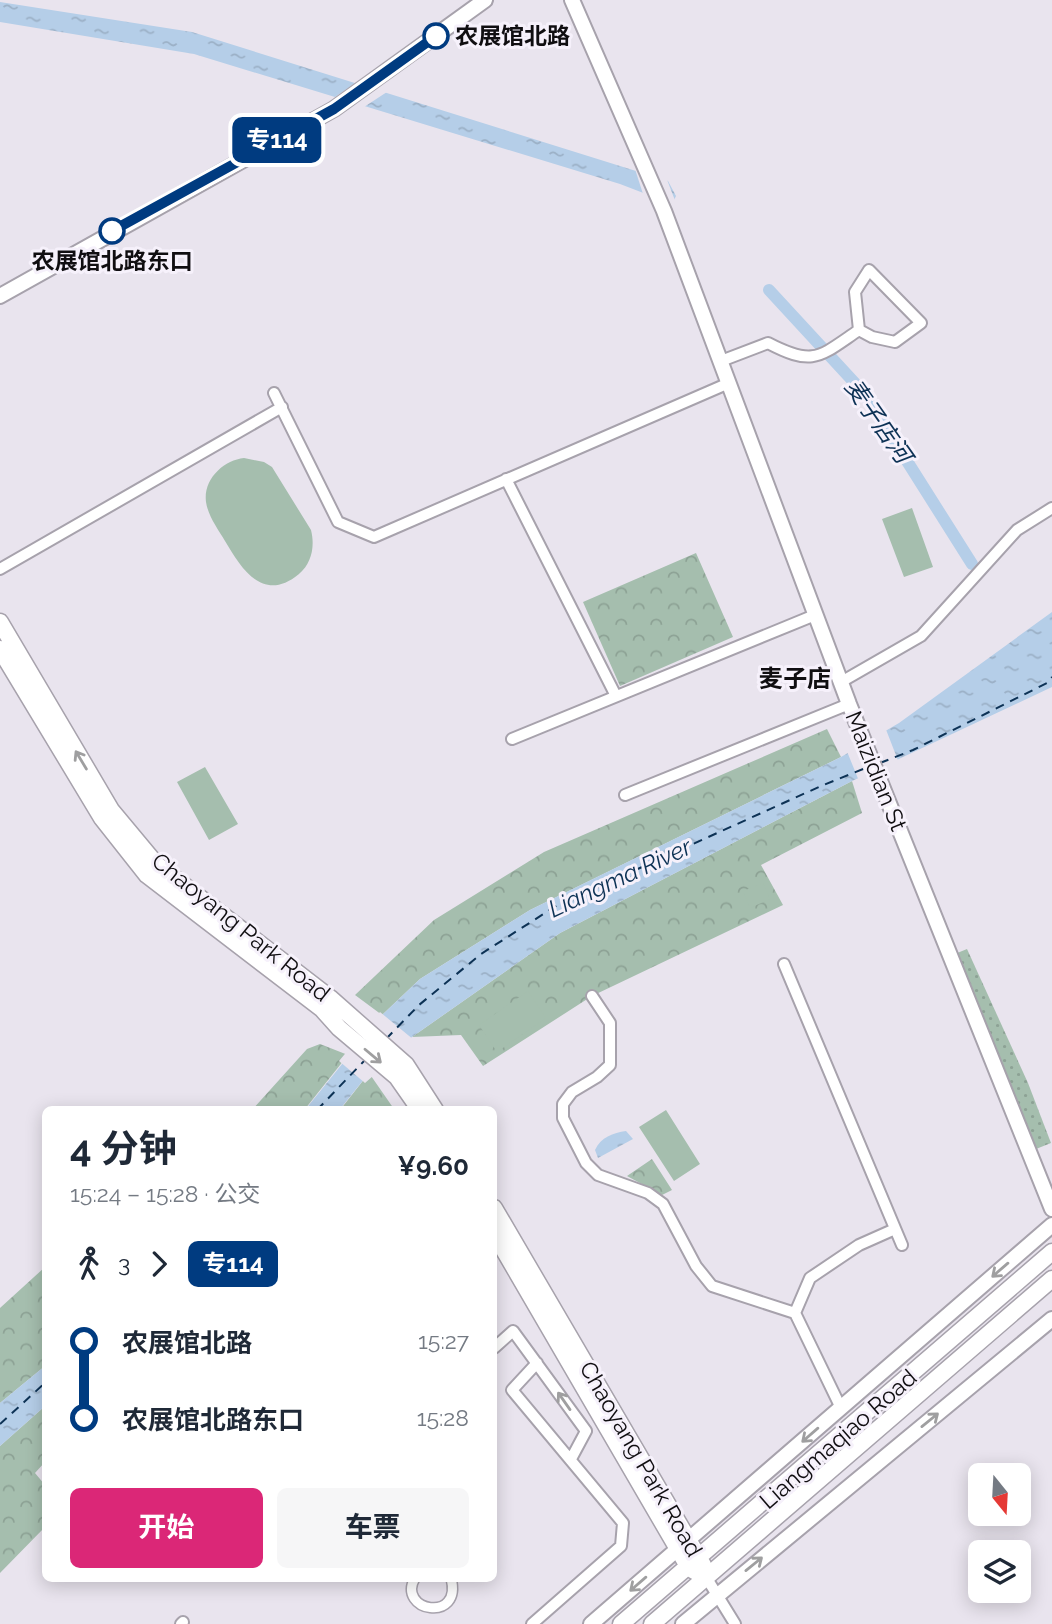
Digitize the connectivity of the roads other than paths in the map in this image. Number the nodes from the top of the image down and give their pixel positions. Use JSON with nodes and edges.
{"nodes":[{"id":1,"x":485,"y":0,"type":"edge"},
{"id":2,"x":572,"y":0,"type":"edge"},
{"id":3,"x":0,"y":296,"type":"edge"},
{"id":4,"x":859,"y":330,"type":"junction"},
{"id":5,"x":721,"y":361,"type":"junction"},
{"id":6,"x":729,"y":383,"type":"junction"},
{"id":7,"x":274,"y":393,"type":"dead end"},
{"id":8,"x":282,"y":407,"type":"junction"},
{"id":9,"x":506,"y":479,"type":"junction"},
{"id":10,"x":1052,"y":508,"type":"edge"},
{"id":11,"x":0,"y":569,"type":"edge"},
{"id":12,"x":815,"y":615,"type":"junction"},
{"id":13,"x":0,"y":622,"type":"edge"},
{"id":14,"x":0,"y":649,"type":"edge"},
{"id":15,"x":841,"y":682,"type":"junction"},
{"id":16,"x":617,"y":696,"type":"junction"},
{"id":17,"x":849,"y":705,"type":"junction"},
{"id":18,"x":512,"y":739,"type":"dead end"},
{"id":19,"x":625,"y":795,"type":"dead end"},
{"id":20,"x":783,"y":964,"type":"dead end"},
{"id":21,"x":592,"y":996,"type":"dead end"},
{"id":22,"x":353,"y":1030,"type":"junction"},
{"id":23,"x":402,"y":1071,"type":"junction"},
{"id":24,"x":418,"y":1106,"type":"edge"},
{"id":25,"x":432,"y":1106,"type":"edge"},
{"id":26,"x":1052,"y":1209,"type":"edge"},
{"id":27,"x":497,"y":1213,"type":"edge"},
{"id":28,"x":1052,"y":1225,"type":"edge"},
{"id":29,"x":895,"y":1229,"type":"junction"},
{"id":30,"x":497,"y":1238,"type":"edge"},
{"id":31,"x":902,"y":1245,"type":"dead end"},
{"id":32,"x":1052,"y":1252,"type":"edge"},
{"id":33,"x":1052,"y":1279,"type":"edge"},
{"id":34,"x":795,"y":1313,"type":"junction"},
{"id":35,"x":1052,"y":1319,"type":"edge"},
{"id":36,"x":497,"y":1345,"type":"edge"},
{"id":37,"x":537,"y":1363,"type":"junction"},
{"id":38,"x":841,"y":1408,"type":"junction"},
{"id":39,"x":603,"y":1417,"type":"junction"},
{"id":40,"x":586,"y":1431,"type":"junction"},
{"id":41,"x":571,"y":1459,"type":"junction"},
{"id":42,"x":684,"y":1544,"type":"junction"},
{"id":43,"x":695,"y":1563,"type":"junction"},
{"id":44,"x":706,"y":1577,"type":"junction"},
{"id":45,"x":414,"y":1582,"type":"edge"},
{"id":46,"x":452,"y":1582,"type":"edge"},
{"id":47,"x":717,"y":1595,"type":"junction"},
{"id":48,"x":532,"y":1624,"type":"edge"},
{"id":49,"x":591,"y":1624,"type":"edge"},
{"id":50,"x":621,"y":1624,"type":"edge"},
{"id":51,"x":652,"y":1624,"type":"edge"},
{"id":52,"x":683,"y":1624,"type":"edge"},
{"id":53,"x":735,"y":1624,"type":"edge"}],
"edges":[{"from":1,"to":3,"type":"street"},
{"from":2,"to":5,"type":"street","name":"Maizidian St"},
{"from":4,"to":4,"type":"street"},
{"from":4,"to":5,"type":"street"},
{"from":5,"to":6,"type":"street","name":"Maizidian St"},
{"from":6,"to":9,"type":"street"},
{"from":6,"to":12,"type":"street","name":"Maizidian St"},
{"from":7,"to":8,"type":"street"},
{"from":8,"to":9,"type":"street"},
{"from":8,"to":11,"type":"street"},
{"from":9,"to":16,"type":"street"},
{"from":10,"to":15,"type":"street"},
{"from":12,"to":15,"type":"street","name":"Maizidian St"},
{"from":12,"to":16,"type":"street"},
{"from":22,"to":13,"type":"main road","name":"Chaoyang Park Road","one_way":true},
{"from":14,"to":22,"type":"main road","name":"Chaoyang Park Road"},
{"from":15,"to":17,"type":"street","name":"Maizidian St"},
{"from":16,"to":18,"type":"street"},
{"from":17,"to":19,"type":"street"},
{"from":17,"to":26,"type":"street","name":"Maizidian St"},
{"from":20,"to":29,"type":"street"},
{"from":21,"to":34,"type":"street"},
{"from":22,"to":23,"type":"main road","name":"Chaoyang Park Road"},
{"from":23,"to":24,"type":"main road","name":"Chaoyang Park Road"},
{"from":23,"to":25,"type":"main road","name":"Chaoyang Park Road"},
{"from":27,"to":42,"type":"main road","name":"Chaoyang Park Road"},
{"from":28,"to":38,"type":"street","one_way":true},
{"from":29,"to":31,"type":"street"},
{"from":29,"to":34,"type":"street"},
{"from":30,"to":39,"type":"main road","name":"Chaoyang Park Road"},
{"from":32,"to":43,"type":"main road","name":"Liangmaqiao Road"},
{"from":33,"to":44,"type":"main road","name":"Liangmaqiao Road"},
{"from":34,"to":38,"type":"street"},
{"from":47,"to":35,"type":"street","one_way":true},
{"from":36,"to":37,"type":"street"},
{"from":40,"to":37,"type":"street","one_way":true},
{"from":37,"to":41,"type":"street"},
{"from":38,"to":42,"type":"street","one_way":true},
{"from":39,"to":40,"type":"street"},
{"from":39,"to":42,"type":"main road","name":"Chaoyang Park Road"},
{"from":40,"to":41,"type":"street"},
{"from":41,"to":48,"type":"street"},
{"from":42,"to":43,"type":"main road","name":"Chaoyang Park Road"},
{"from":42,"to":49,"type":"street","one_way":true},
{"from":43,"to":44,"type":"main road","name":"Chaoyang Park Road"},
{"from":43,"to":50,"type":"main road","name":"Liangmaqiao Road"},
{"from":44,"to":47,"type":"street"},
{"from":44,"to":51,"type":"main road","name":"Liangmaqiao Road"},
{"from":45,"to":46,"type":"street"},
{"from":47,"to":52,"type":"street"},
{"from":47,"to":53,"type":"street"}]}
